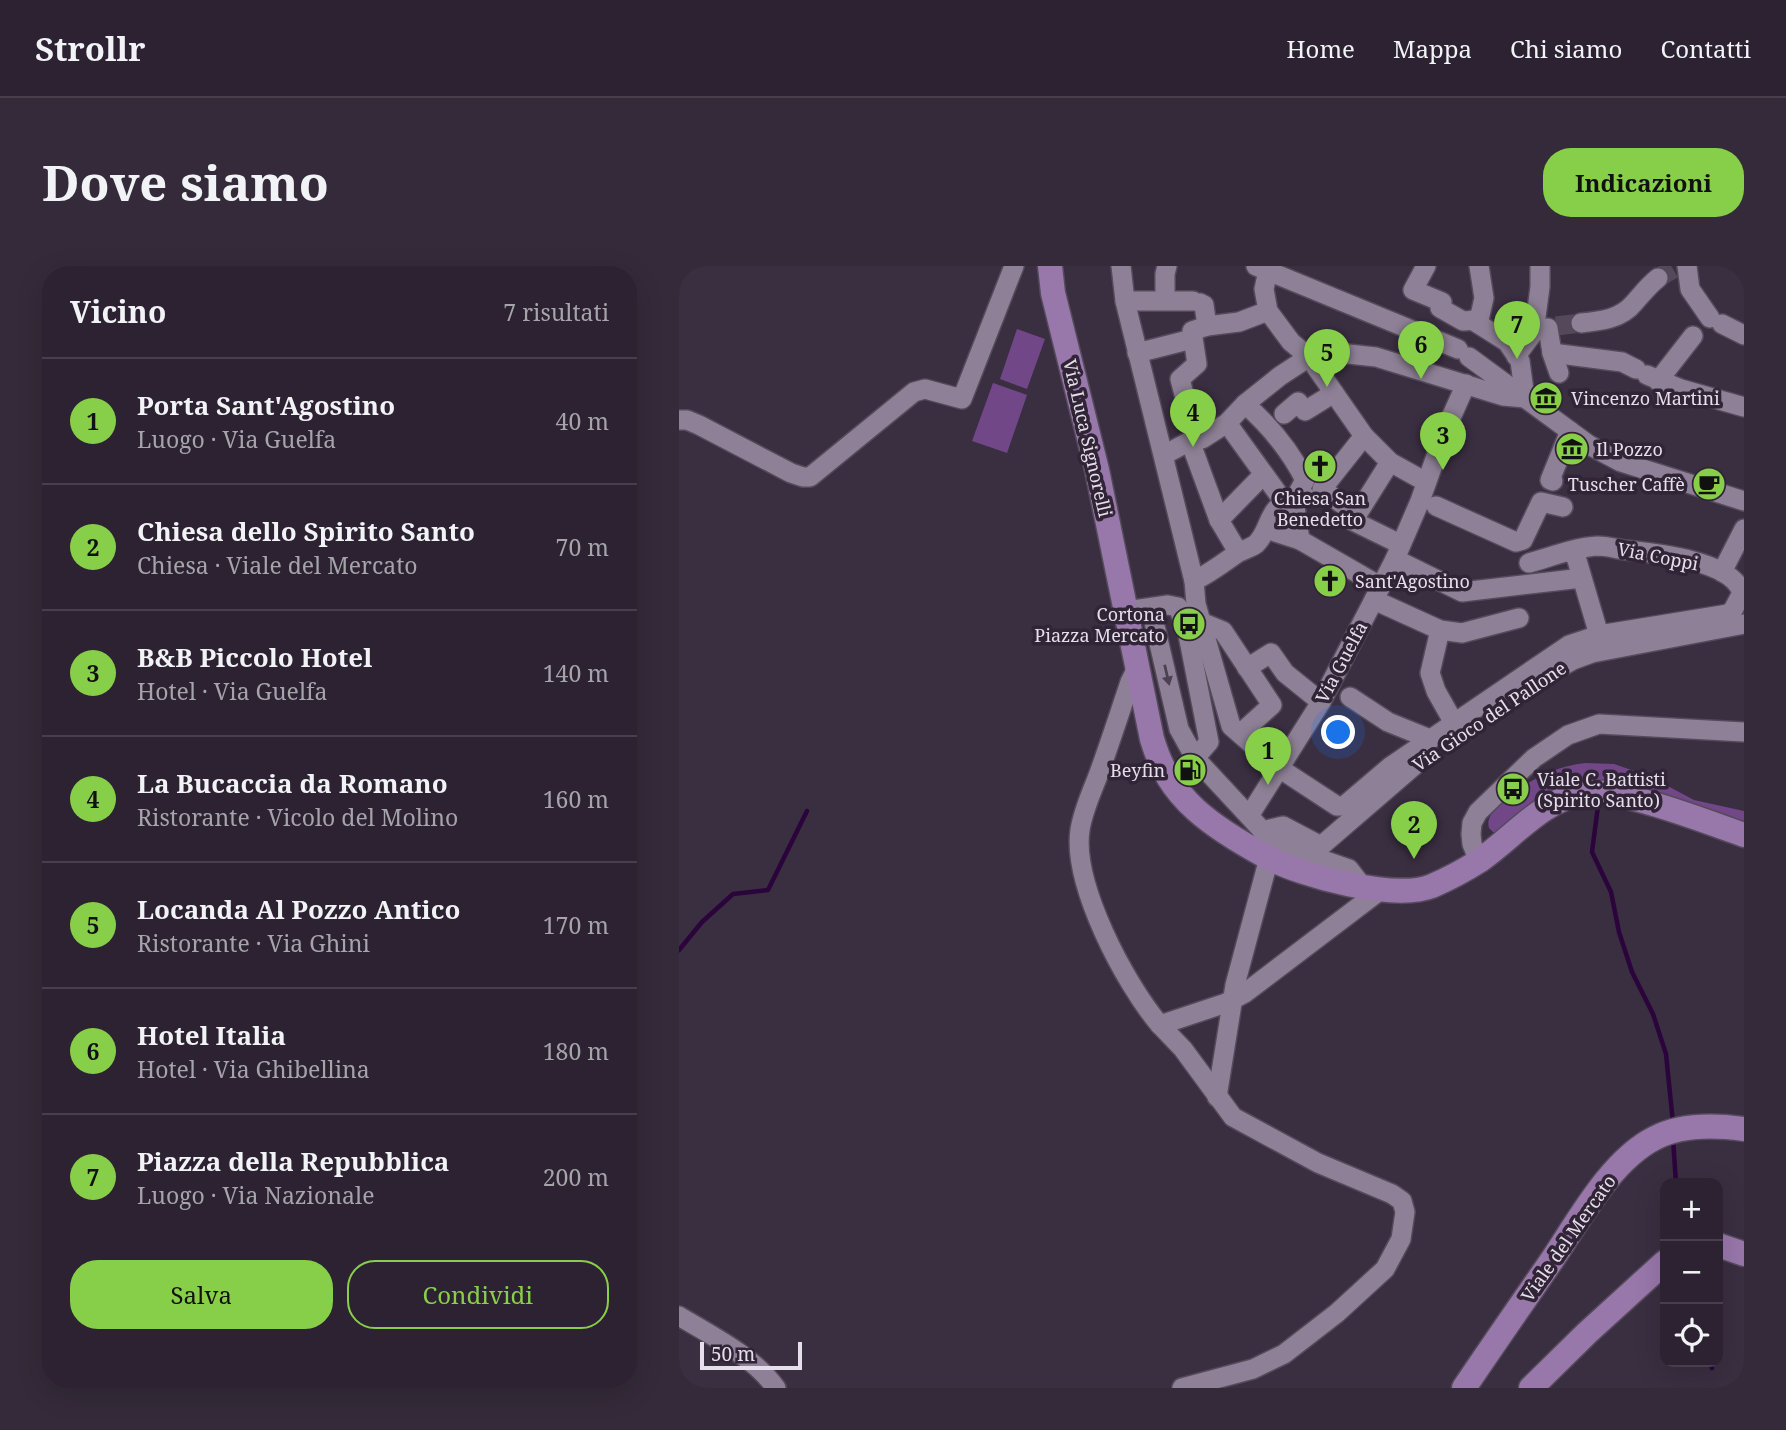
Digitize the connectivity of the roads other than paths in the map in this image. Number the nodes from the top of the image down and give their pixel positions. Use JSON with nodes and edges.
{"nodes":[{"id":1,"x":1013,"y":266,"type":"edge"},
{"id":2,"x":1050,"y":266,"type":"edge"},
{"id":3,"x":1121,"y":266,"type":"edge"},
{"id":4,"x":1167,"y":266,"type":"edge"},
{"id":5,"x":1426,"y":266,"type":"edge"},
{"id":6,"x":1479,"y":266,"type":"edge"},
{"id":7,"x":1540,"y":266,"type":"edge"},
{"id":8,"x":1263,"y":268,"type":"edge"},
{"id":9,"x":1681,"y":269,"type":"edge"},
{"id":10,"x":1165,"y":300,"type":"junction"},
{"id":11,"x":1125,"y":301,"type":"junction"},
{"id":12,"x":1268,"y":311,"type":"junction"},
{"id":13,"x":1472,"y":320,"type":"junction"},
{"id":14,"x":1581,"y":323,"type":"tunnel mouth"},
{"id":15,"x":1546,"y":328,"type":"junction"},
{"id":16,"x":1200,"y":332,"type":"junction"},
{"id":17,"x":1744,"y":335,"type":"edge"},
{"id":18,"x":1693,"y":337,"type":"dead end"},
{"id":19,"x":1137,"y":353,"type":"junction"},
{"id":20,"x":1552,"y":353,"type":"junction"},
{"id":21,"x":1516,"y":356,"type":"junction"},
{"id":22,"x":1309,"y":357,"type":"junction"},
{"id":23,"x":1559,"y":373,"type":"dead end"},
{"id":24,"x":1647,"y":375,"type":"junction"},
{"id":25,"x":1466,"y":384,"type":"junction"},
{"id":26,"x":1334,"y":393,"type":"junction"},
{"id":27,"x":1525,"y":398,"type":"junction"},
{"id":28,"x":1245,"y":404,"type":"junction"},
{"id":29,"x":1744,"y":407,"type":"edge"},
{"id":30,"x":679,"y":420,"type":"edge"},
{"id":31,"x":1276,"y":422,"type":"junction"},
{"id":32,"x":1227,"y":423,"type":"junction"},
{"id":33,"x":1570,"y":431,"type":"junction"},
{"id":34,"x":1364,"y":436,"type":"junction"},
{"id":35,"x":1193,"y":440,"type":"junction"},
{"id":36,"x":1390,"y":462,"type":"junction"},
{"id":37,"x":1166,"y":464,"type":"junction"},
{"id":38,"x":1263,"y":475,"type":"junction"},
{"id":39,"x":1553,"y":481,"type":"dead end"},
{"id":40,"x":1322,"y":489,"type":"junction"},
{"id":41,"x":1426,"y":498,"type":"junction"},
{"id":42,"x":1289,"y":501,"type":"junction"},
{"id":43,"x":1744,"y":501,"type":"edge"},
{"id":44,"x":1563,"y":507,"type":"dead end"},
{"id":45,"x":1357,"y":515,"type":"junction"},
{"id":46,"x":1219,"y":520,"type":"junction"},
{"id":47,"x":1744,"y":530,"type":"edge"},
{"id":48,"x":1275,"y":532,"type":"dead end"},
{"id":49,"x":1300,"y":540,"type":"junction"},
{"id":50,"x":1238,"y":552,"type":"junction"},
{"id":51,"x":1398,"y":552,"type":"junction"},
{"id":52,"x":1570,"y":552,"type":"junction"},
{"id":53,"x":1529,"y":563,"type":"dead end"},
{"id":54,"x":1722,"y":572,"type":"junction"},
{"id":55,"x":1582,"y":578,"type":"junction"},
{"id":56,"x":1194,"y":581,"type":"junction"},
{"id":57,"x":1742,"y":591,"type":"edge"},
{"id":58,"x":1377,"y":593,"type":"junction"},
{"id":59,"x":1151,"y":609,"type":"junction"},
{"id":60,"x":1126,"y":611,"type":"junction"},
{"id":61,"x":1519,"y":618,"type":"dead end"},
{"id":62,"x":1201,"y":622,"type":"junction"},
{"id":63,"x":1744,"y":624,"type":"edge"},
{"id":64,"x":1440,"y":630,"type":"junction"},
{"id":65,"x":1598,"y":635,"type":"junction"},
{"id":66,"x":1138,"y":666,"type":"junction"},
{"id":67,"x":1247,"y":668,"type":"junction"},
{"id":68,"x":1334,"y":693,"type":"junction"},
{"id":69,"x":1454,"y":723,"type":"junction"},
{"id":70,"x":1744,"y":732,"type":"edge"},
{"id":71,"x":1241,"y":733,"type":"junction"},
{"id":72,"x":1430,"y":739,"type":"junction"},
{"id":73,"x":1195,"y":758,"type":"junction"},
{"id":74,"x":1279,"y":768,"type":"junction"},
{"id":75,"x":1255,"y":823,"type":"junction"},
{"id":76,"x":1744,"y":835,"type":"edge"},
{"id":77,"x":1269,"y":858,"type":"junction"},
{"id":78,"x":1479,"y":861,"type":"junction"},
{"id":79,"x":1373,"y":888,"type":"junction"},
{"id":80,"x":1233,"y":1000,"type":"junction"},
{"id":81,"x":1160,"y":1025,"type":"junction"},
{"id":82,"x":1217,"y":1097,"type":"junction"},
{"id":83,"x":1744,"y":1129,"type":"edge"},
{"id":84,"x":1723,"y":1247,"type":"edge"},
{"id":85,"x":1744,"y":1254,"type":"edge"},
{"id":86,"x":1660,"y":1267,"type":"edge"},
{"id":87,"x":679,"y":1317,"type":"edge"},
{"id":88,"x":776,"y":1388,"type":"edge"},
{"id":89,"x":1182,"y":1388,"type":"edge"},
{"id":90,"x":1464,"y":1388,"type":"edge"},
{"id":91,"x":1531,"y":1388,"type":"edge"}],
"edges":[{"from":1,"to":30,"type":"street"},
{"from":2,"to":60,"type":"main road","name":"Via Luca Signorelli"},
{"from":3,"to":11,"type":"street"},
{"from":4,"to":10,"type":"street"},
{"from":5,"to":13,"type":"street"},
{"from":6,"to":13,"type":"street"},
{"from":7,"to":15,"type":"street"},
{"from":8,"to":12,"type":"street"},
{"from":8,"to":27,"type":"street"},
{"from":9,"to":14,"type":"street"},
{"from":9,"to":17,"type":"street"},
{"from":10,"to":11,"type":"street"},
{"from":10,"to":16,"type":"street"},
{"from":11,"to":19,"type":"street"},
{"from":12,"to":16,"type":"street"},
{"from":12,"to":22,"type":"street"},
{"from":13,"to":21,"type":"street"},
{"from":15,"to":20,"type":"street"},
{"from":15,"to":21,"type":"street"},
{"from":16,"to":19,"type":"street"},
{"from":16,"to":35,"type":"street"},
{"from":18,"to":24,"type":"street"},
{"from":19,"to":37,"type":"street"},
{"from":20,"to":23,"type":"street"},
{"from":20,"to":24,"type":"street"},
{"from":21,"to":27,"type":"street"},
{"from":22,"to":25,"type":"street"},
{"from":22,"to":26,"type":"street"},
{"from":22,"to":28,"type":"street"},
{"from":24,"to":29,"type":"street"},
{"from":25,"to":27,"type":"street"},
{"from":25,"to":41,"type":"street","name":"Via Guelfa"},
{"from":26,"to":31,"type":"street"},
{"from":26,"to":34,"type":"street"},
{"from":27,"to":33,"type":"street"},
{"from":28,"to":31,"type":"street"},
{"from":28,"to":32,"type":"street"},
{"from":31,"to":42,"type":"street"},
{"from":32,"to":35,"type":"street"},
{"from":32,"to":38,"type":"street"},
{"from":33,"to":39,"type":"street"},
{"from":33,"to":43,"type":"street"},
{"from":34,"to":36,"type":"street"},
{"from":34,"to":40,"type":"street"},
{"from":35,"to":37,"type":"street"},
{"from":35,"to":46,"type":"street"},
{"from":36,"to":41,"type":"street"},
{"from":36,"to":45,"type":"street"},
{"from":37,"to":56,"type":"street"},
{"from":38,"to":42,"type":"street"},
{"from":38,"to":46,"type":"street"},
{"from":40,"to":42,"type":"street"},
{"from":40,"to":45,"type":"street"},
{"from":41,"to":44,"type":"street"},
{"from":41,"to":51,"type":"street","name":"Via Guelfa"},
{"from":42,"to":49,"type":"street"},
{"from":42,"to":50,"type":"street"},
{"from":45,"to":51,"type":"street"},
{"from":46,"to":50,"type":"street"},
{"from":47,"to":54,"type":"street"},
{"from":48,"to":49,"type":"street"},
{"from":49,"to":58,"type":"street"},
{"from":50,"to":56,"type":"street"},
{"from":51,"to":55,"type":"street"},
{"from":51,"to":58,"type":"street","name":"Via Guelfa"},
{"from":52,"to":53,"type":"street","name":"Via Coppi"},
{"from":52,"to":54,"type":"street","name":"Via Coppi"},
{"from":52,"to":55,"type":"street"},
{"from":54,"to":57,"type":"street","name":"Via Coppi"},
{"from":55,"to":65,"type":"street"},
{"from":56,"to":62,"type":"street"},
{"from":57,"to":65,"type":"street"},
{"from":58,"to":64,"type":"street"},
{"from":58,"to":68,"type":"street","name":"Via Guelfa"},
{"from":59,"to":60,"type":"street"},
{"from":59,"to":73,"type":"street","one_way":true},
{"from":59,"to":73,"type":"street"},
{"from":60,"to":66,"type":"main road"},
{"from":61,"to":64,"type":"street"},
{"from":62,"to":67,"type":"street"},
{"from":62,"to":71,"type":"street"},
{"from":63,"to":75,"type":"street","name":"Via Gioco del Pallone"},
{"from":64,"to":69,"type":"street"},
{"from":65,"to":69,"type":"street"},
{"from":66,"to":77,"type":"main road"},
{"from":66,"to":81,"type":"street"},
{"from":67,"to":68,"type":"street"},
{"from":67,"to":71,"type":"street"},
{"from":68,"to":72,"type":"street"},
{"from":68,"to":74,"type":"street","name":"Via Guelfa"},
{"from":69,"to":72,"type":"street"},
{"from":70,"to":78,"type":"street"},
{"from":71,"to":74,"type":"street"},
{"from":72,"to":74,"type":"street"},
{"from":73,"to":75,"type":"street"},
{"from":74,"to":75,"type":"street","name":"Via Guelfa"},
{"from":75,"to":79,"type":"street"},
{"from":76,"to":78,"type":"main road"},
{"from":77,"to":79,"type":"main road"},
{"from":77,"to":80,"type":"street"},
{"from":78,"to":79,"type":"main road"},
{"from":79,"to":80,"type":"street"},
{"from":80,"to":81,"type":"street"},
{"from":80,"to":82,"type":"street"},
{"from":81,"to":82,"type":"street"},
{"from":82,"to":89,"type":"street"},
{"from":83,"to":90,"type":"main road","name":"Viale del Mercato"},
{"from":84,"to":85,"type":"main road"},
{"from":86,"to":91,"type":"main road"},
{"from":87,"to":88,"type":"street"}]}
